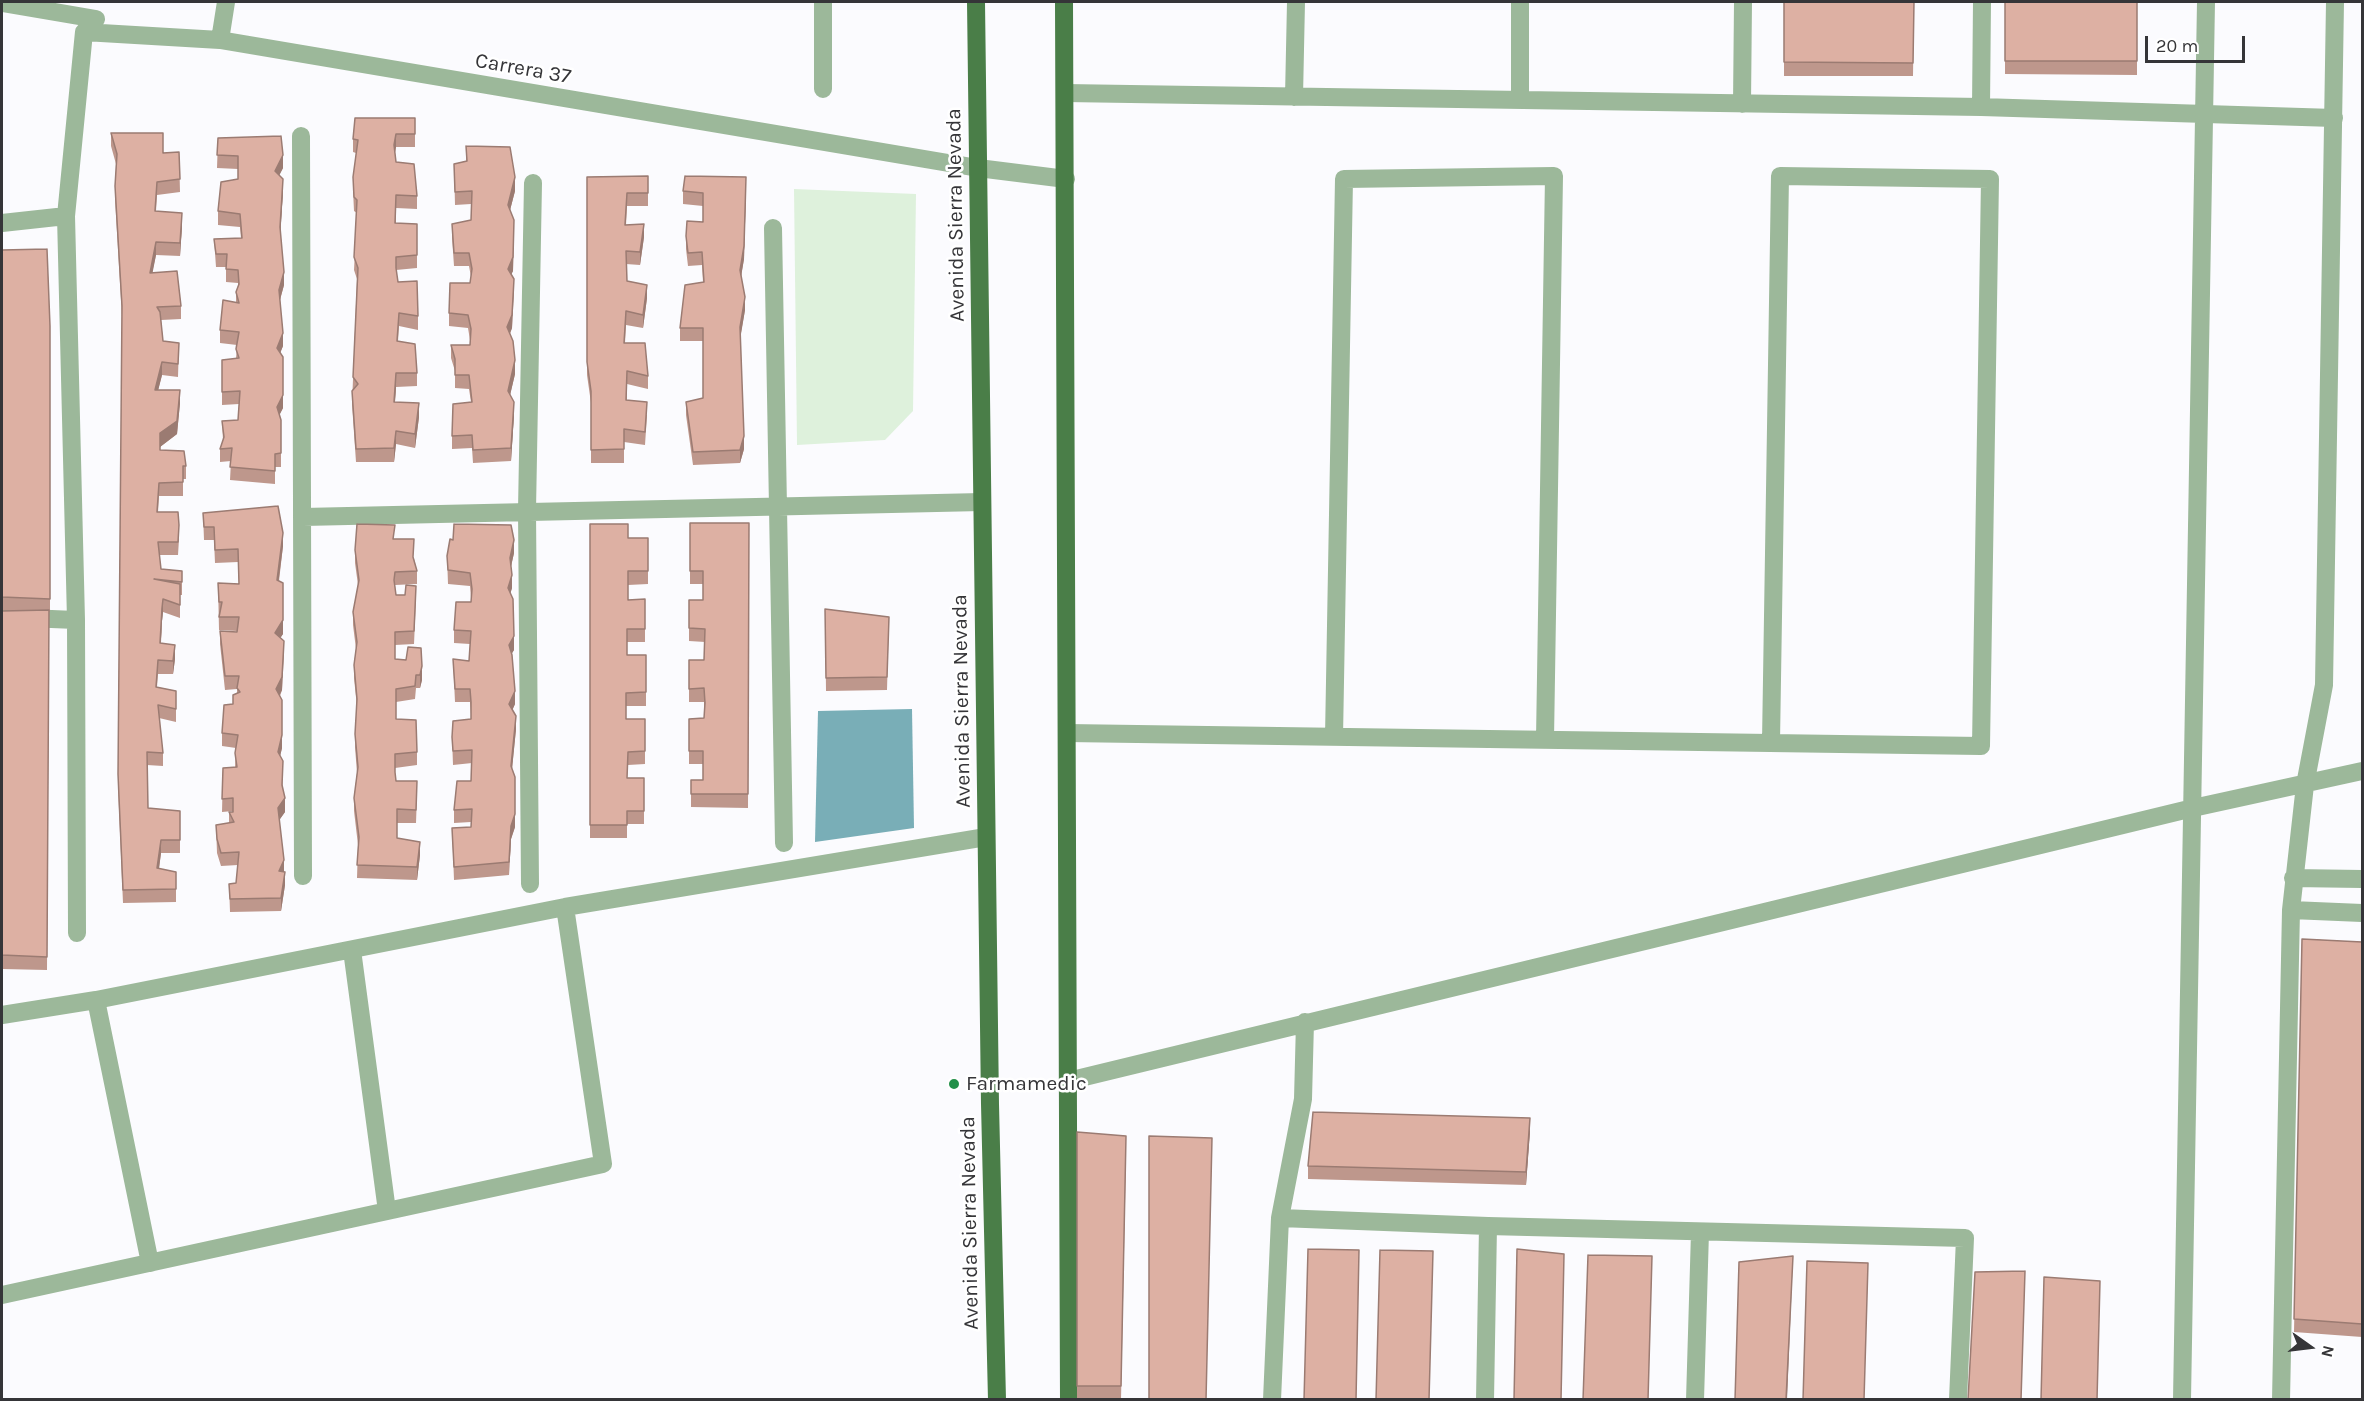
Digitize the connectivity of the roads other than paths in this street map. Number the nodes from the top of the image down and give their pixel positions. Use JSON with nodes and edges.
{"nodes":[{"id":1,"x":226,"y":2,"type":"edge"},
{"id":2,"x":823,"y":2,"type":"edge"},
{"id":3,"x":976,"y":2,"type":"edge"},
{"id":4,"x":1064,"y":2,"type":"edge"},
{"id":5,"x":1296,"y":2,"type":"edge"},
{"id":6,"x":1520,"y":2,"type":"edge"},
{"id":7,"x":1743,"y":2,"type":"edge"},
{"id":8,"x":1982,"y":2,"type":"edge"},
{"id":9,"x":2206,"y":2,"type":"edge"},
{"id":10,"x":2335,"y":2,"type":"edge"},
{"id":11,"x":2,"y":3,"type":"edge"},
{"id":12,"x":84,"y":32,"type":"junction"},
{"id":13,"x":220,"y":40,"type":"junction"},
{"id":14,"x":823,"y":89,"type":"dead end"},
{"id":15,"x":1065,"y":93,"type":"junction"},
{"id":16,"x":1294,"y":97,"type":"junction"},
{"id":17,"x":1520,"y":100,"type":"junction"},
{"id":18,"x":1742,"y":104,"type":"junction"},
{"id":19,"x":1981,"y":107,"type":"junction"},
{"id":20,"x":2204,"y":114,"type":"junction"},
{"id":21,"x":2334,"y":118,"type":"junction"},
{"id":22,"x":301,"y":136,"type":"dead end"},
{"id":23,"x":978,"y":168,"type":"junction"},
{"id":24,"x":1065,"y":179,"type":"junction"},
{"id":25,"x":533,"y":183,"type":"dead end"},
{"id":26,"x":66,"y":216,"type":"junction"},
{"id":27,"x":2,"y":223,"type":"edge"},
{"id":28,"x":773,"y":228,"type":"dead end"},
{"id":29,"x":982,"y":502,"type":"junction"},
{"id":30,"x":779,"y":506,"type":"junction"},
{"id":31,"x":527,"y":510,"type":"junction"},
{"id":32,"x":303,"y":517,"type":"junction"},
{"id":33,"x":2,"y":616,"type":"edge"},
{"id":34,"x":76,"y":620,"type":"junction"},
{"id":35,"x":1067,"y":733,"type":"junction"},
{"id":36,"x":1334,"y":736,"type":"junction"},
{"id":37,"x":1545,"y":739,"type":"junction"},
{"id":38,"x":1771,"y":742,"type":"junction"},
{"id":39,"x":2362,"y":771,"type":"edge"},
{"id":40,"x":2305,"y":785,"type":"junction"},
{"id":41,"x":2193,"y":808,"type":"junction"},
{"id":42,"x":986,"y":837,"type":"junction"},
{"id":43,"x":784,"y":843,"type":"dead end"},
{"id":44,"x":303,"y":876,"type":"dead end"},
{"id":45,"x":2294,"y":878,"type":"junction"},
{"id":46,"x":2362,"y":879,"type":"edge"},
{"id":47,"x":530,"y":884,"type":"dead end"},
{"id":48,"x":565,"y":907,"type":"junction"},
{"id":49,"x":2291,"y":910,"type":"junction"},
{"id":50,"x":2362,"y":913,"type":"edge"},
{"id":51,"x":77,"y":933,"type":"dead end"},
{"id":52,"x":352,"y":950,"type":"junction"},
{"id":53,"x":96,"y":1000,"type":"junction"},
{"id":54,"x":2,"y":1016,"type":"edge"},
{"id":55,"x":1305,"y":1022,"type":"junction"},
{"id":56,"x":1068,"y":1081,"type":"junction"},
{"id":57,"x":387,"y":1211,"type":"junction"},
{"id":58,"x":1280,"y":1218,"type":"junction"},
{"id":59,"x":1488,"y":1226,"type":"junction"},
{"id":60,"x":1700,"y":1232,"type":"junction"},
{"id":61,"x":150,"y":1263,"type":"junction"},
{"id":62,"x":2,"y":1295,"type":"edge"},
{"id":63,"x":997,"y":1400,"type":"edge"},
{"id":64,"x":1069,"y":1400,"type":"edge"},
{"id":65,"x":1272,"y":1400,"type":"edge"},
{"id":66,"x":1485,"y":1400,"type":"edge"},
{"id":67,"x":1695,"y":1400,"type":"edge"},
{"id":68,"x":1958,"y":1400,"type":"edge"},
{"id":69,"x":2182,"y":1400,"type":"edge"},
{"id":70,"x":2281,"y":1400,"type":"edge"}],
"edges":[{"from":1,"to":13,"type":"street"},
{"from":2,"to":14,"type":"street"},
{"from":3,"to":23,"type":"main road","name":"Avenida Sierra Nevada"},
{"from":4,"to":15,"type":"main road"},
{"from":5,"to":16,"type":"street"},
{"from":6,"to":17,"type":"street"},
{"from":7,"to":18,"type":"street"},
{"from":8,"to":19,"type":"street"},
{"from":9,"to":20,"type":"street"},
{"from":10,"to":21,"type":"street"},
{"from":11,"to":12,"type":"street"},
{"from":12,"to":13,"type":"street","name":"Carrera 37"},
{"from":12,"to":26,"type":"street"},
{"from":13,"to":23,"type":"street","name":"Carrera 37"},
{"from":15,"to":16,"type":"street"},
{"from":15,"to":24,"type":"main road"},
{"from":16,"to":17,"type":"street"},
{"from":17,"to":18,"type":"street"},
{"from":18,"to":19,"type":"street"},
{"from":19,"to":20,"type":"street"},
{"from":20,"to":21,"type":"street"},
{"from":20,"to":41,"type":"street"},
{"from":21,"to":40,"type":"street"},
{"from":22,"to":32,"type":"street"},
{"from":23,"to":24,"type":"street","name":"Carrera 37"},
{"from":23,"to":29,"type":"main road","name":"Avenida Sierra Nevada"},
{"from":24,"to":35,"type":"main road"},
{"from":25,"to":31,"type":"street"},
{"from":26,"to":27,"type":"street"},
{"from":26,"to":34,"type":"street"},
{"from":28,"to":30,"type":"street"},
{"from":29,"to":30,"type":"street"},
{"from":29,"to":42,"type":"main road","name":"Avenida Sierra Nevada"},
{"from":30,"to":31,"type":"street"},
{"from":30,"to":43,"type":"street"},
{"from":31,"to":32,"type":"street"},
{"from":31,"to":47,"type":"street"},
{"from":32,"to":44,"type":"street"},
{"from":33,"to":34,"type":"street"},
{"from":34,"to":51,"type":"street"},
{"from":35,"to":36,"type":"street"},
{"from":35,"to":56,"type":"main road"},
{"from":36,"to":37,"type":"street"},
{"from":36,"to":37,"type":"street"},
{"from":37,"to":38,"type":"street"},
{"from":38,"to":38,"type":"street"},
{"from":39,"to":40,"type":"street"},
{"from":40,"to":41,"type":"street"},
{"from":40,"to":45,"type":"street"},
{"from":41,"to":55,"type":"street"},
{"from":41,"to":69,"type":"street"},
{"from":42,"to":48,"type":"street"},
{"from":42,"to":63,"type":"main road","name":"Avenida Sierra Nevada"},
{"from":45,"to":46,"type":"street"},
{"from":45,"to":49,"type":"street"},
{"from":48,"to":52,"type":"street"},
{"from":48,"to":57,"type":"street"},
{"from":49,"to":50,"type":"street"},
{"from":49,"to":70,"type":"street"},
{"from":52,"to":53,"type":"street"},
{"from":52,"to":57,"type":"street"},
{"from":53,"to":54,"type":"street"},
{"from":53,"to":61,"type":"street"},
{"from":55,"to":56,"type":"street"},
{"from":55,"to":58,"type":"street"},
{"from":56,"to":64,"type":"main road"},
{"from":57,"to":61,"type":"street"},
{"from":58,"to":59,"type":"street"},
{"from":58,"to":65,"type":"street"},
{"from":59,"to":60,"type":"street"},
{"from":59,"to":66,"type":"street"},
{"from":60,"to":67,"type":"street"},
{"from":60,"to":68,"type":"street"},
{"from":61,"to":62,"type":"street"}]}
